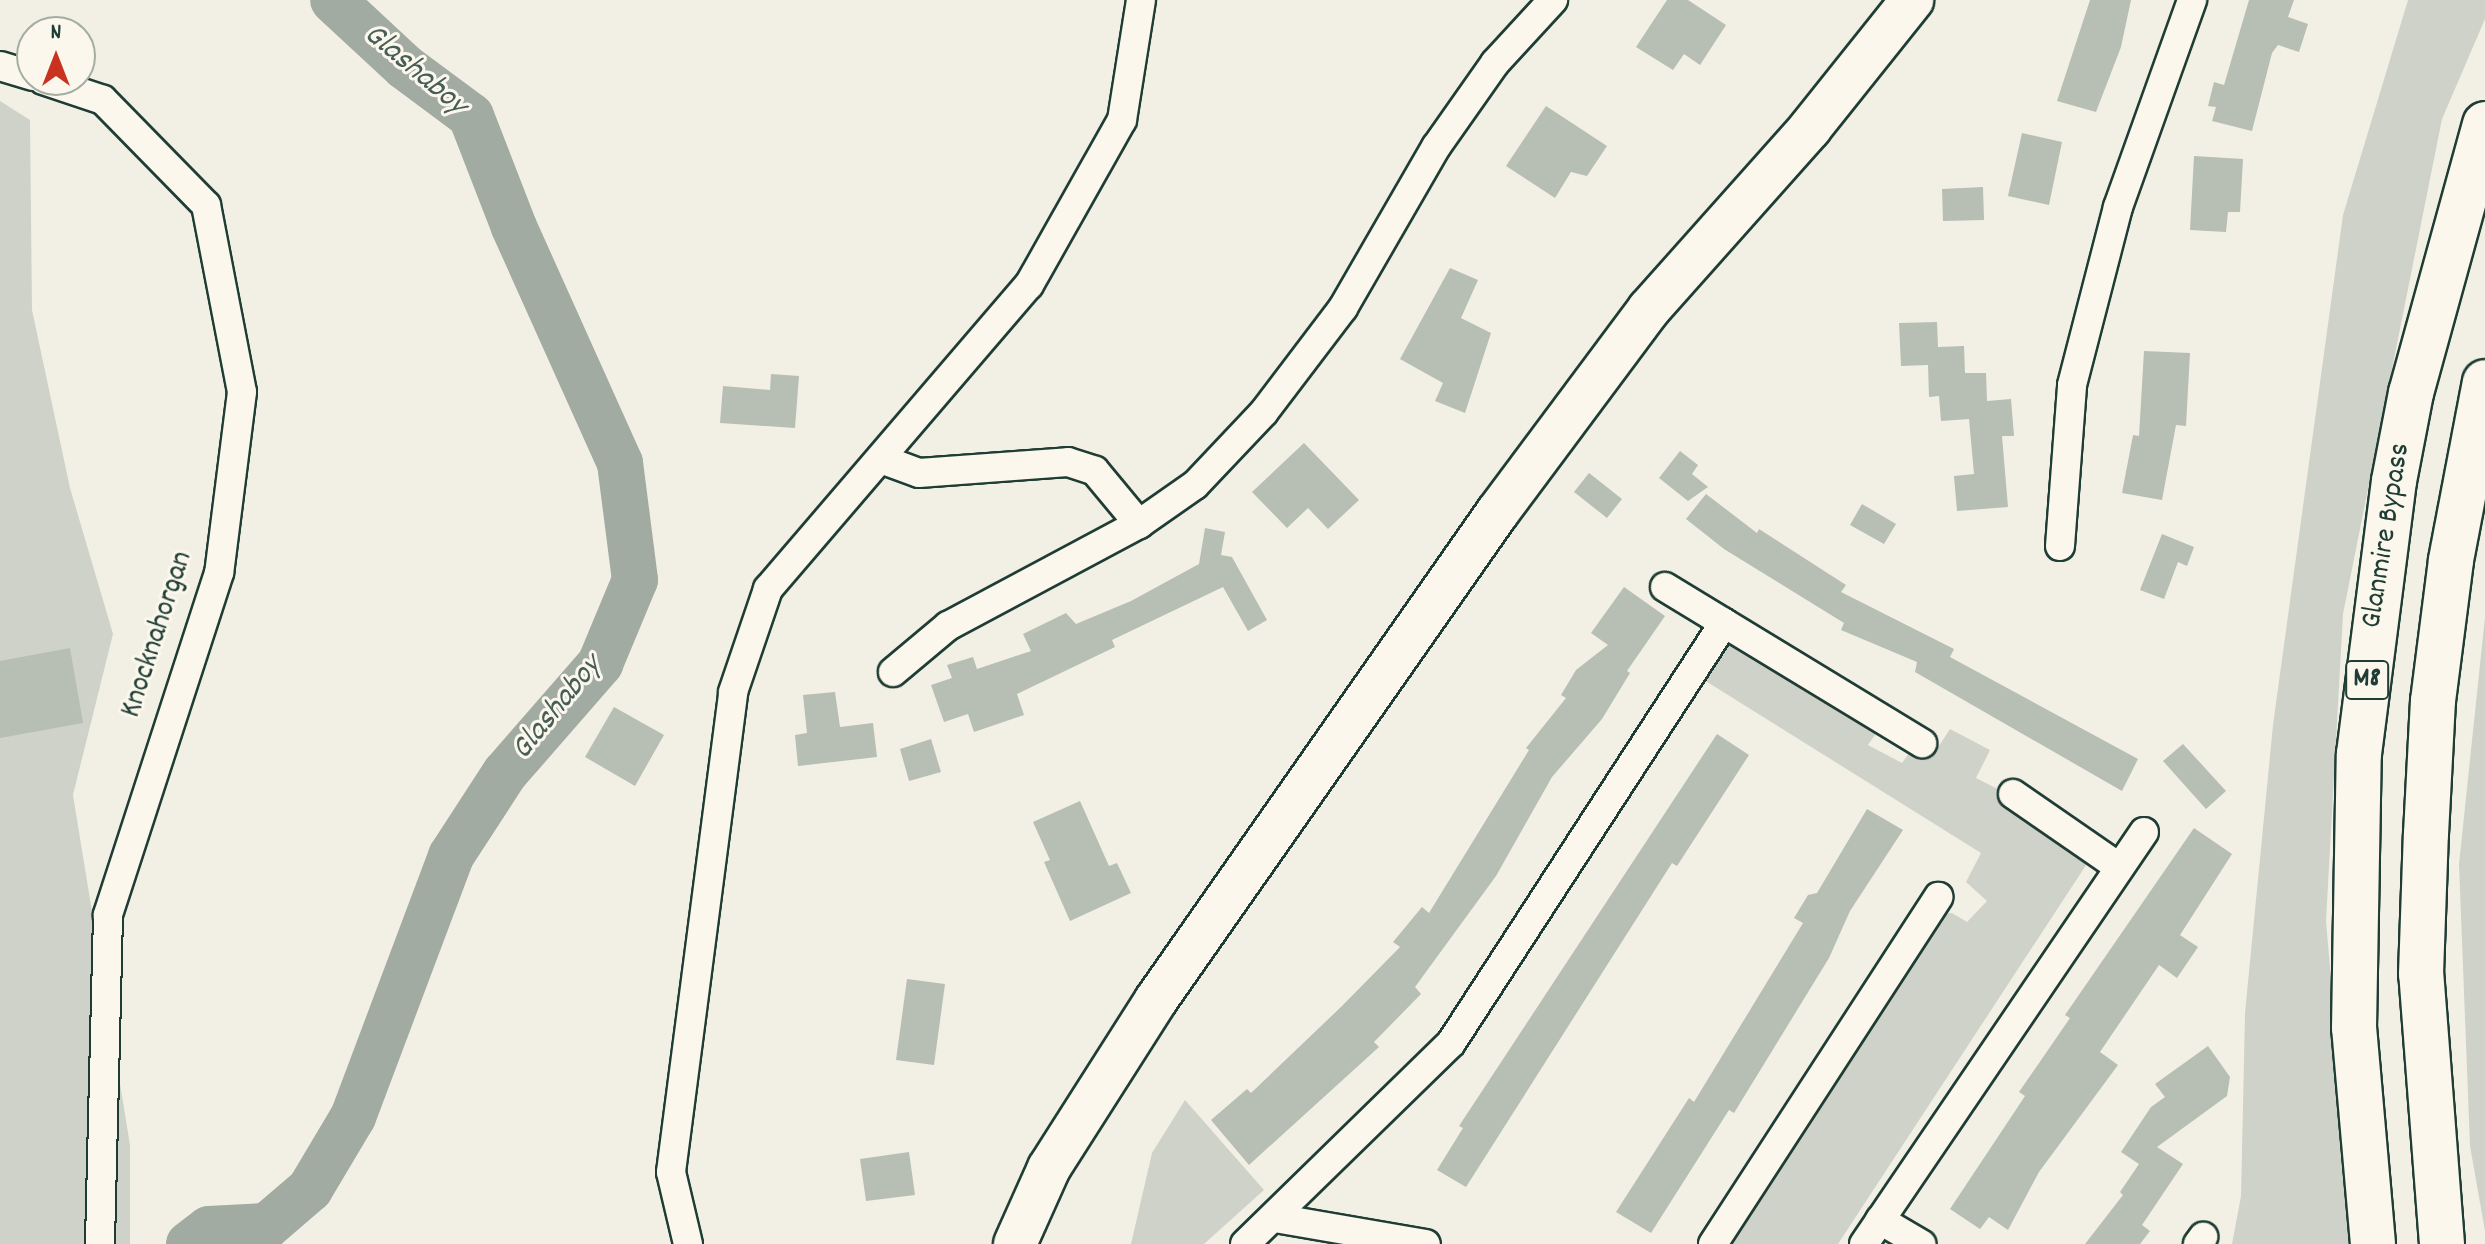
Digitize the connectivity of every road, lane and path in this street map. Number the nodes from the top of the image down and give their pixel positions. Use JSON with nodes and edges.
{"nodes":[{"id":1,"x":1141,"y":0,"type":"edge"},
{"id":2,"x":1553,"y":0,"type":"edge"},
{"id":3,"x":1912,"y":0,"type":"edge"},
{"id":4,"x":2192,"y":0,"type":"edge"},
{"id":5,"x":91,"y":96,"type":"edge"},
{"id":6,"x":2485,"y":124,"type":"edge"},
{"id":7,"x":2485,"y":382,"type":"edge"},
{"id":8,"x":881,"y":459,"type":"junction"},
{"id":9,"x":1139,"y":524,"type":"junction"},
{"id":10,"x":2060,"y":546,"type":"dead end"},
{"id":11,"x":1665,"y":587,"type":"dead end"},
{"id":12,"x":1724,"y":623,"type":"junction"},
{"id":13,"x":893,"y":672,"type":"dead end"},
{"id":14,"x":1922,"y":743,"type":"dead end"},
{"id":15,"x":2013,"y":794,"type":"dead end"},
{"id":16,"x":2144,"y":832,"type":"dead end"},
{"id":17,"x":2119,"y":867,"type":"junction"},
{"id":18,"x":1938,"y":897,"type":"dead end"},
{"id":19,"x":1275,"y":1218,"type":"junction"},
{"id":20,"x":1880,"y":1220,"type":"junction"},
{"id":21,"x":100,"y":1244,"type":"edge"},
{"id":22,"x":688,"y":1244,"type":"edge"},
{"id":23,"x":1015,"y":1244,"type":"edge"},
{"id":24,"x":1245,"y":1244,"type":"edge"},
{"id":25,"x":1426,"y":1244,"type":"edge"},
{"id":26,"x":1713,"y":1244,"type":"edge"},
{"id":27,"x":1864,"y":1244,"type":"edge"},
{"id":28,"x":1921,"y":1244,"type":"edge"},
{"id":29,"x":2373,"y":1244,"type":"edge"},
{"id":30,"x":2442,"y":1244,"type":"edge"}],
"edges":[{"from":1,"to":8,"type":"street"},
{"from":2,"to":9,"type":"street"},
{"from":3,"to":23,"type":"main road"},
{"from":4,"to":10,"type":"street"},
{"from":5,"to":21,"type":"street","name":"Knocknahorgan"},
{"from":6,"to":29,"type":"highway","name":"Glanmire Bypass","number":"M8"},
{"from":7,"to":30,"type":"highway","number":"M8"},
{"from":8,"to":9,"type":"street"},
{"from":8,"to":22,"type":"street"},
{"from":9,"to":13,"type":"street"},
{"from":11,"to":12,"type":"street"},
{"from":12,"to":14,"type":"street"},
{"from":12,"to":19,"type":"street"},
{"from":15,"to":17,"type":"street"},
{"from":16,"to":17,"type":"street"},
{"from":17,"to":20,"type":"street"},
{"from":18,"to":26,"type":"street"},
{"from":19,"to":24,"type":"street"},
{"from":19,"to":25,"type":"street"},
{"from":20,"to":27,"type":"street"},
{"from":20,"to":28,"type":"street"}]}
